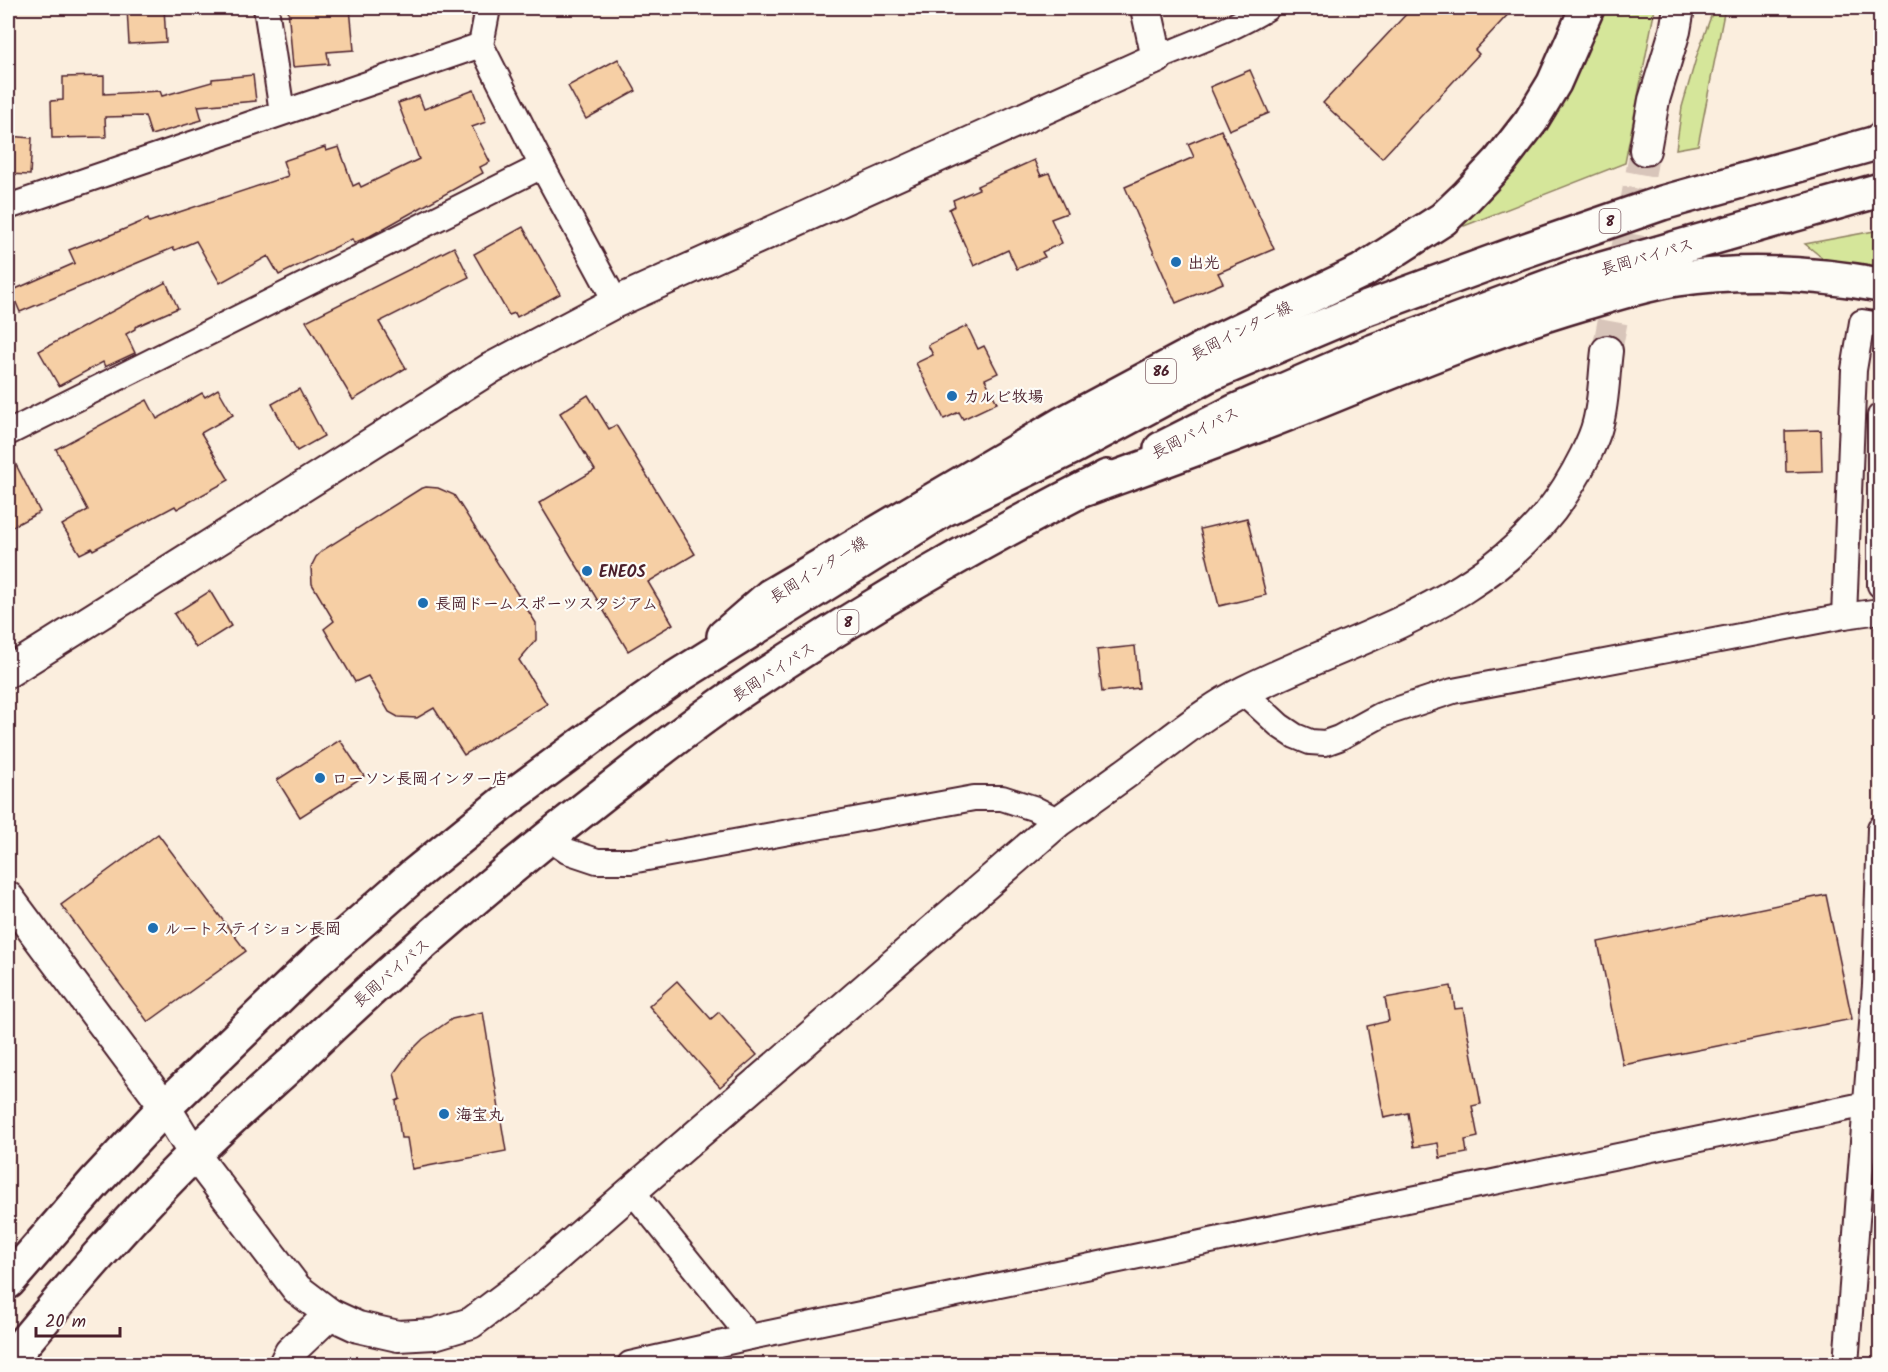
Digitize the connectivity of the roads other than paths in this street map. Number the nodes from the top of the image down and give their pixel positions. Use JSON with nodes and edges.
{"nodes":[{"id":1,"x":266,"y":8,"type":"edge"},
{"id":2,"x":488,"y":8,"type":"edge"},
{"id":3,"x":1146,"y":8,"type":"edge"},
{"id":4,"x":1267,"y":8,"type":"edge"},
{"id":5,"x":1587,"y":8,"type":"edge"},
{"id":6,"x":1679,"y":8,"type":"edge"},
{"id":7,"x":1697,"y":8,"type":"edge"},
{"id":8,"x":481,"y":45,"type":"junction"},
{"id":9,"x":1157,"y":58,"type":"junction"},
{"id":10,"x":1654,"y":100,"type":"junction"},
{"id":11,"x":282,"y":112,"type":"junction"},
{"id":12,"x":1879,"y":142,"type":"edge"},
{"id":13,"x":1645,"y":150,"type":"tunnel mouth"},
{"id":14,"x":542,"y":166,"type":"junction"},
{"id":15,"x":1881,"y":190,"type":"edge"},
{"id":16,"x":8,"y":207,"type":"edge"},
{"id":17,"x":1881,"y":285,"type":"edge"},
{"id":18,"x":616,"y":302,"type":"junction"},
{"id":19,"x":1881,"y":325,"type":"edge"},
{"id":20,"x":1607,"y":351,"type":"tunnel mouth"},
{"id":21,"x":1881,"y":416,"type":"edge"},
{"id":22,"x":8,"y":433,"type":"edge"},
{"id":23,"x":1082,"y":490,"type":"junction"},
{"id":24,"x":1881,"y":585,"type":"edge"},
{"id":25,"x":1881,"y":611,"type":"edge"},
{"id":26,"x":1844,"y":616,"type":"junction"},
{"id":27,"x":8,"y":672,"type":"edge"},
{"id":28,"x":672,"y":680,"type":"junction"},
{"id":29,"x":1243,"y":692,"type":"junction"},
{"id":30,"x":1059,"y":821,"type":"junction"},
{"id":31,"x":1881,"y":828,"type":"edge"},
{"id":32,"x":548,"y":837,"type":"junction"},
{"id":33,"x":8,"y":897,"type":"edge"},
{"id":34,"x":1867,"y":1104,"type":"junction"},
{"id":35,"x":165,"y":1107,"type":"junction"},
{"id":36,"x":194,"y":1154,"type":"junction"},
{"id":37,"x":632,"y":1191,"type":"junction"},
{"id":38,"x":8,"y":1282,"type":"edge"},
{"id":39,"x":330,"y":1314,"type":"junction"},
{"id":40,"x":750,"y":1337,"type":"junction"},
{"id":41,"x":8,"y":1362,"type":"edge"},
{"id":42,"x":284,"y":1365,"type":"edge"},
{"id":43,"x":630,"y":1365,"type":"edge"},
{"id":44,"x":1846,"y":1365,"type":"edge"}],
"edges":[{"from":1,"to":11,"type":"street"},
{"from":2,"to":8,"type":"street"},
{"from":3,"to":9,"type":"street"},
{"from":4,"to":9,"type":"street"},
{"from":5,"to":28,"type":"main road","name":"長岡インター線","number":"86"},
{"from":6,"to":10,"type":"street"},
{"from":7,"to":10,"type":"street"},
{"from":8,"to":11,"type":"street"},
{"from":8,"to":14,"type":"street"},
{"from":9,"to":18,"type":"street"},
{"from":10,"to":13,"type":"street"},
{"from":11,"to":16,"type":"street"},
{"from":12,"to":28,"type":"main road","number":"8"},
{"from":14,"to":18,"type":"street"},
{"from":14,"to":22,"type":"street"},
{"from":15,"to":23,"type":"main road","name":"長岡バイパス","number":"8"},
{"from":17,"to":23,"type":"main road"},
{"from":18,"to":27,"type":"street"},
{"from":19,"to":26,"type":"street"},
{"from":20,"to":29,"type":"street"},
{"from":21,"to":24,"type":"street"},
{"from":23,"to":32,"type":"main road","name":"長岡バイパス","number":"8"},
{"from":25,"to":26,"type":"street"},
{"from":26,"to":29,"type":"street"},
{"from":28,"to":35,"type":"main road","number":"8"},
{"from":29,"to":30,"type":"street"},
{"from":30,"to":32,"type":"street"},
{"from":30,"to":37,"type":"street"},
{"from":31,"to":34,"type":"street"},
{"from":32,"to":36,"type":"main road","name":"長岡バイパス","number":"8"},
{"from":33,"to":35,"type":"street"},
{"from":34,"to":40,"type":"street"},
{"from":34,"to":44,"type":"street"},
{"from":35,"to":36,"type":"street"},
{"from":35,"to":38,"type":"main road","number":"8"},
{"from":36,"to":39,"type":"street"},
{"from":36,"to":41,"type":"main road","name":"長岡バイパス","number":"8"},
{"from":37,"to":39,"type":"street"},
{"from":37,"to":40,"type":"street"},
{"from":39,"to":42,"type":"street"},
{"from":40,"to":43,"type":"street"}]}
